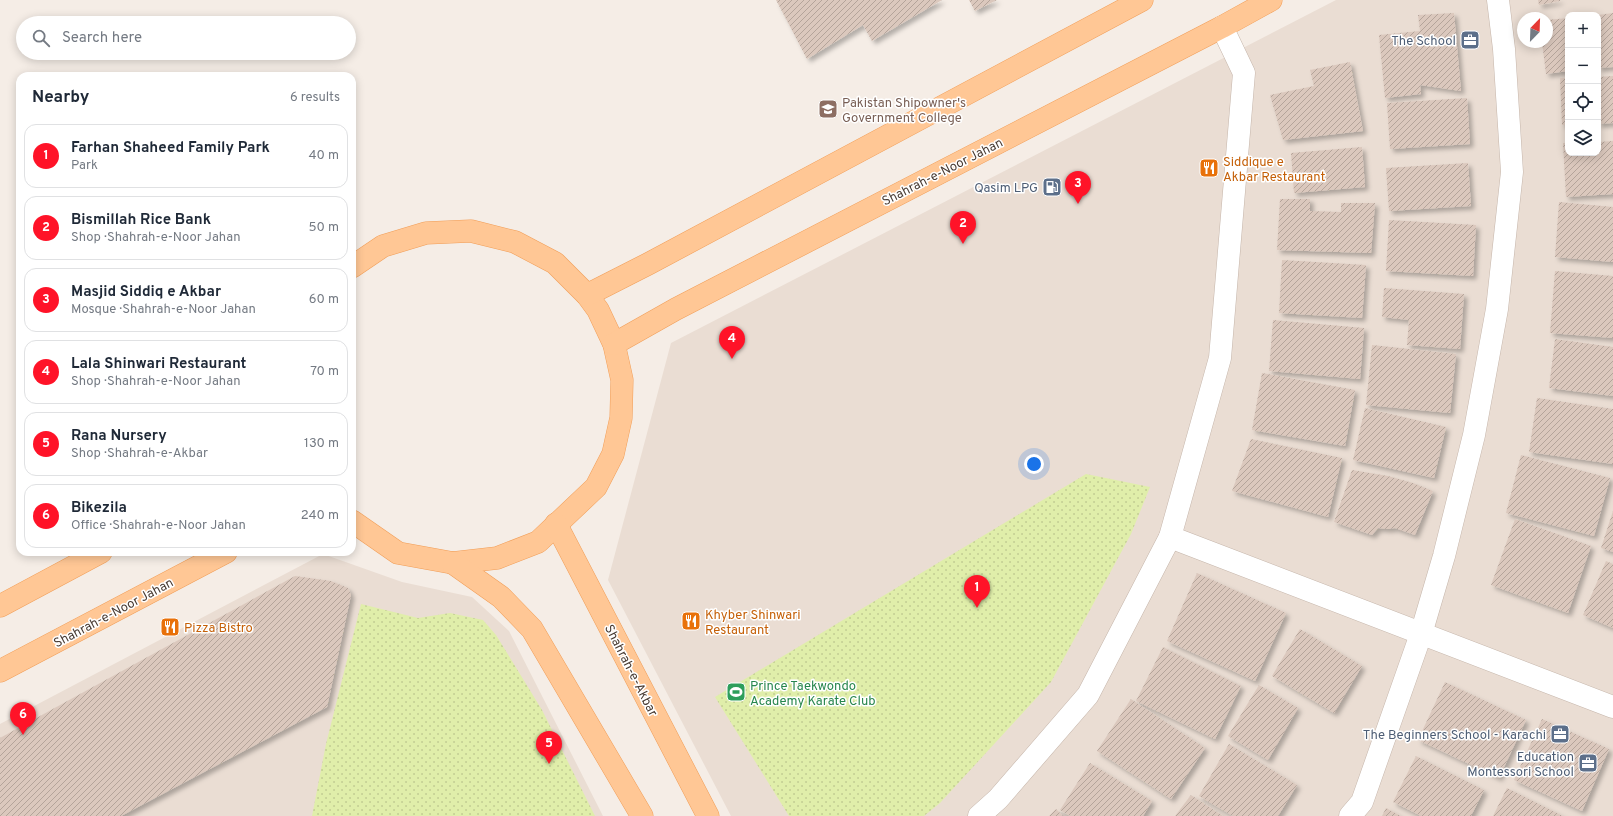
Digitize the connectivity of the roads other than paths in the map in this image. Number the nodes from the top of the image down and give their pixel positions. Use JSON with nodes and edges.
{"nodes":[{"id":1,"x":1142,"y":0,"type":"edge"},
{"id":2,"x":1271,"y":0,"type":"edge"},
{"id":3,"x":1498,"y":0,"type":"edge"},
{"id":4,"x":1222,"y":27,"type":"junction"},
{"id":5,"x":356,"y":264,"type":"edge"},
{"id":6,"x":587,"y":295,"type":"junction"},
{"id":7,"x":614,"y":344,"type":"junction"},
{"id":8,"x":356,"y":524,"type":"edge"},
{"id":9,"x":556,"y":524,"type":"junction"},
{"id":10,"x":1170,"y":537,"type":"junction"},
{"id":11,"x":94,"y":556,"type":"edge"},
{"id":12,"x":218,"y":556,"type":"edge"},
{"id":13,"x":453,"y":564,"type":"junction"},
{"id":14,"x":0,"y":606,"type":"edge"},
{"id":15,"x":1421,"y":634,"type":"junction"},
{"id":16,"x":0,"y":671,"type":"edge"},
{"id":17,"x":1613,"y":707,"type":"edge"},
{"id":18,"x":642,"y":816,"type":"edge"},
{"id":19,"x":708,"y":816,"type":"edge"},
{"id":20,"x":978,"y":816,"type":"edge"},
{"id":21,"x":1350,"y":816,"type":"edge"}],
"edges":[{"from":1,"to":6,"type":"main road"},
{"from":2,"to":4,"type":"main road","name":"Shahrah-e-Noor Jahan"},
{"from":3,"to":15,"type":"street"},
{"from":4,"to":7,"type":"main road","name":"Shahrah-e-Noor Jahan"},
{"from":4,"to":10,"type":"street"},
{"from":5,"to":6,"type":"main road"},
{"from":6,"to":7,"type":"main road"},
{"from":7,"to":9,"type":"main road"},
{"from":8,"to":13,"type":"main road"},
{"from":9,"to":13,"type":"main road"},
{"from":9,"to":19,"type":"main road","name":"Shahrah-e-Akbar"},
{"from":10,"to":15,"type":"street"},
{"from":10,"to":20,"type":"street"},
{"from":11,"to":14,"type":"main road"},
{"from":12,"to":16,"type":"main road","name":"Shahrah-e-Noor Jahan"},
{"from":13,"to":18,"type":"main road"},
{"from":15,"to":17,"type":"street"},
{"from":15,"to":21,"type":"street"}]}
